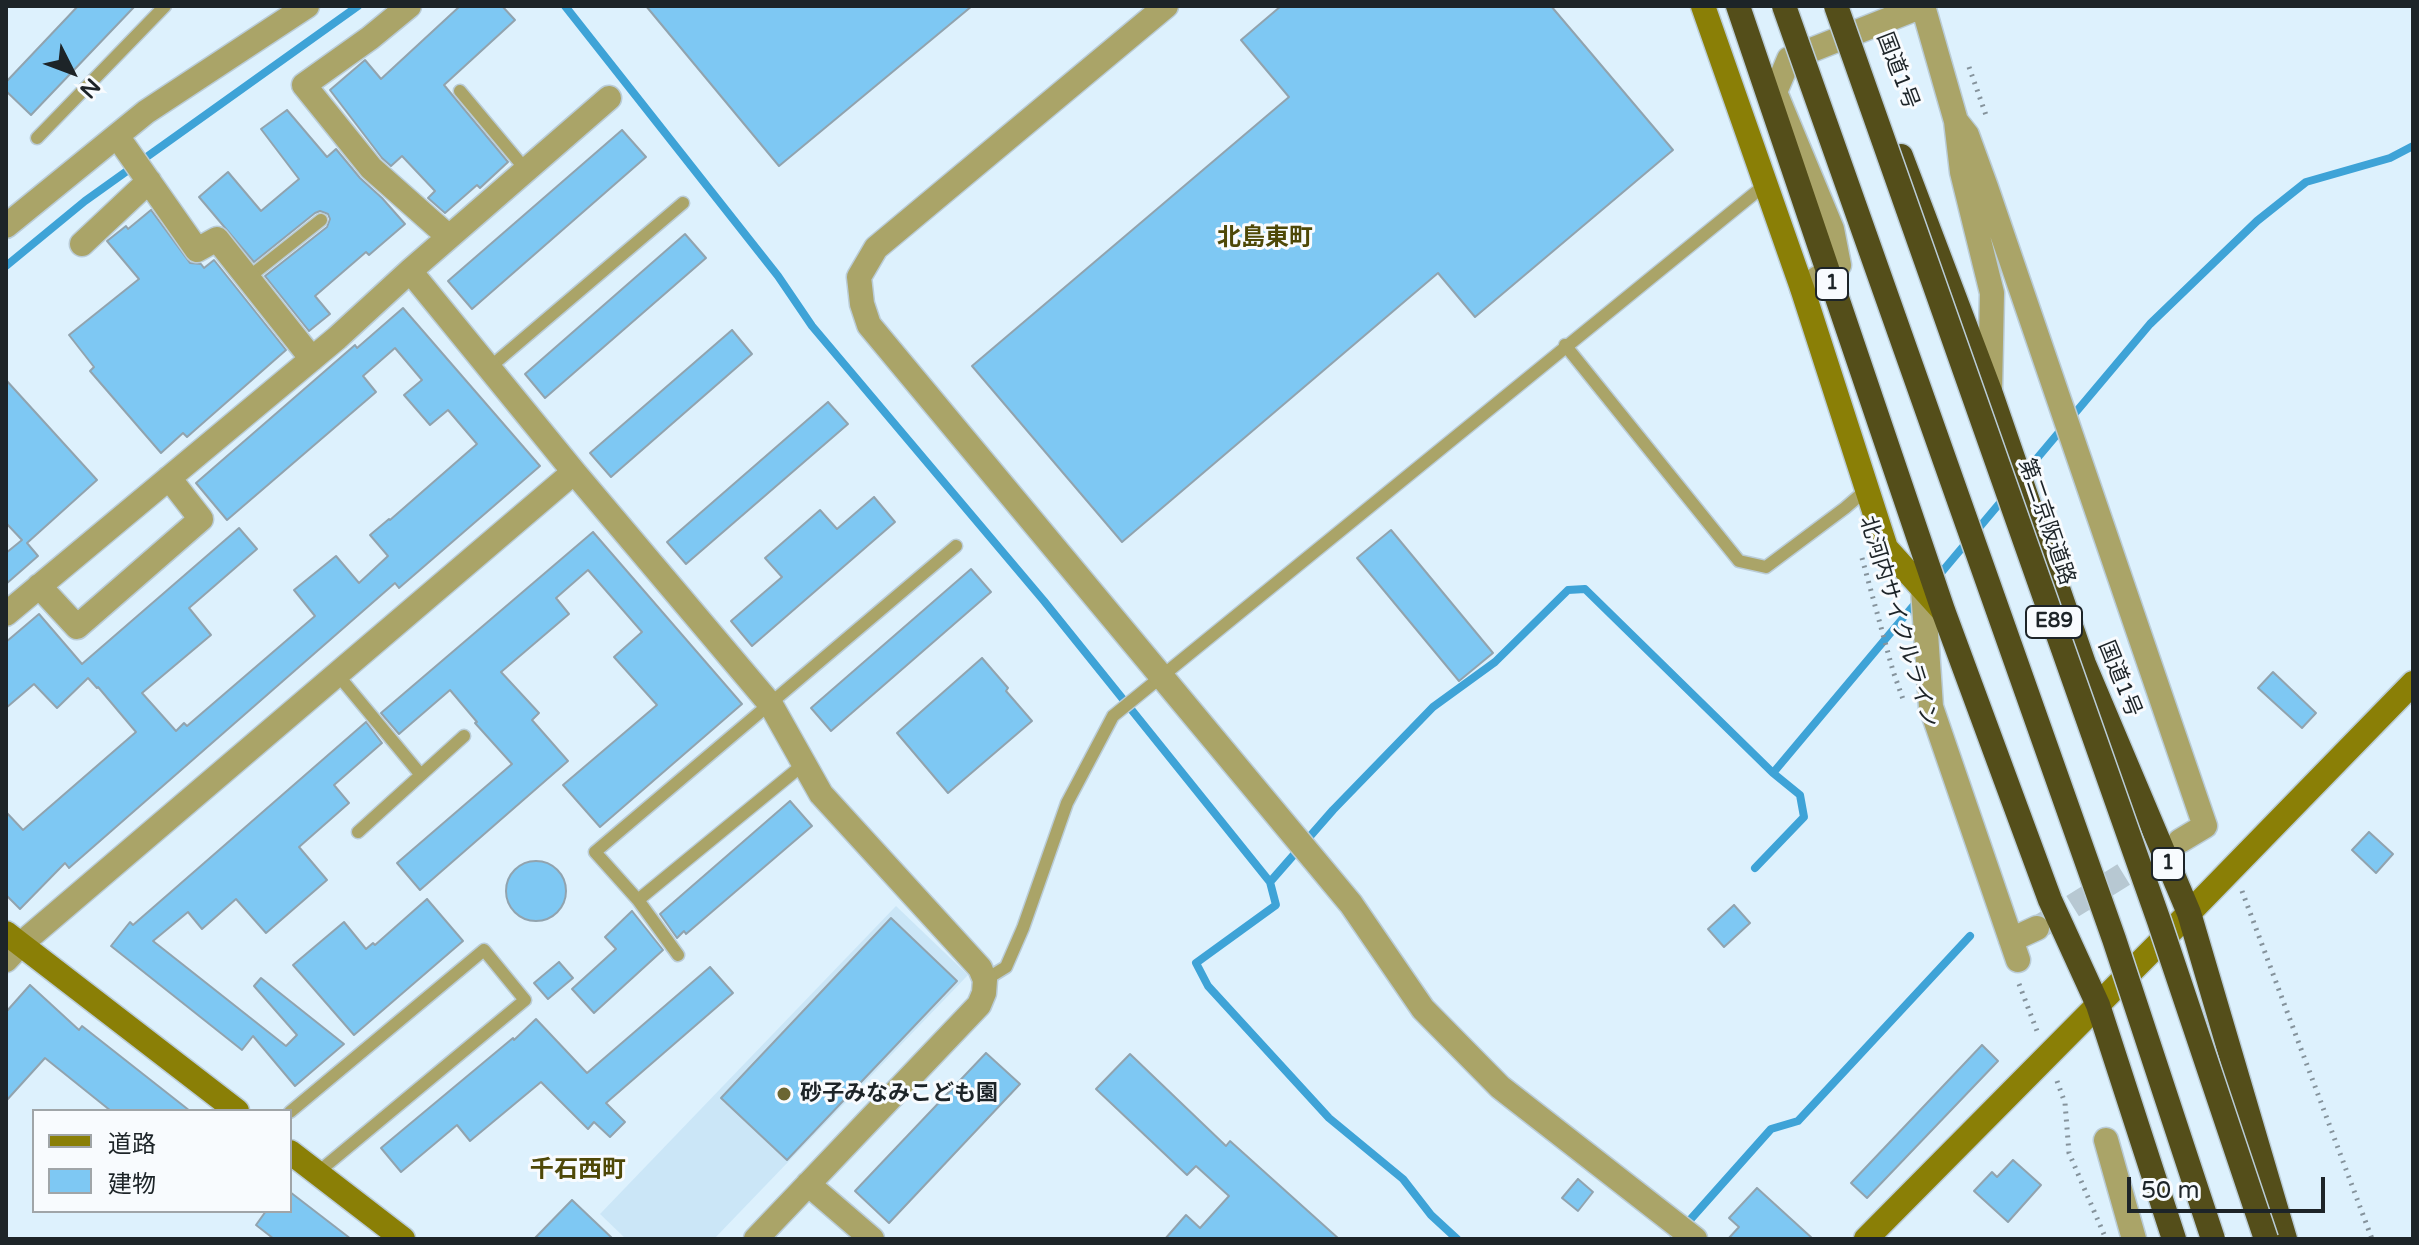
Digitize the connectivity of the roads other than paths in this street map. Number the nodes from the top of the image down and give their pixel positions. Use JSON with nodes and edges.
{"nodes":[{"id":1,"x":165,"y":6,"type":"edge"},
{"id":2,"x":307,"y":6,"type":"edge"},
{"id":3,"x":409,"y":6,"type":"edge"},
{"id":4,"x":1166,"y":6,"type":"edge"},
{"id":5,"x":1703,"y":6,"type":"edge"},
{"id":6,"x":1738,"y":6,"type":"edge"},
{"id":7,"x":1784,"y":6,"type":"edge"},
{"id":8,"x":1836,"y":6,"type":"edge"},
{"id":9,"x":1844,"y":6,"type":"edge"},
{"id":10,"x":1923,"y":6,"type":"edge"},
{"id":11,"x":1855,"y":33,"type":"junction"},
{"id":12,"x":460,"y":91,"type":"dead end"},
{"id":13,"x":609,"y":98,"type":"dead end"},
{"id":14,"x":1956,"y":121,"type":"junction"},
{"id":15,"x":117,"y":136,"type":"junction"},
{"id":16,"x":37,"y":138,"type":"dead end"},
{"id":17,"x":526,"y":170,"type":"junction"},
{"id":18,"x":149,"y":181,"type":"junction"},
{"id":19,"x":1766,"y":184,"type":"junction"},
{"id":20,"x":683,"y":203,"type":"dead end"},
{"id":21,"x":321,"y":220,"type":"dead end"},
{"id":22,"x":6,"y":226,"type":"edge"},
{"id":23,"x":449,"y":237,"type":"junction"},
{"id":24,"x":82,"y":244,"type":"dead end"},
{"id":25,"x":410,"y":271,"type":"junction"},
{"id":26,"x":1828,"y":272,"type":"junction"},
{"id":27,"x":249,"y":277,"type":"junction"},
{"id":28,"x":1802,"y":288,"type":"junction"},
{"id":29,"x":1565,"y":345,"type":"junction"},
{"id":30,"x":312,"y":359,"type":"junction"},
{"id":31,"x":489,"y":368,"type":"junction"},
{"id":32,"x":1990,"y":391,"type":"junction"},
{"id":33,"x":574,"y":472,"type":"junction"},
{"id":34,"x":169,"y":478,"type":"junction"},
{"id":35,"x":1867,"y":489,"type":"junction"},
{"id":36,"x":956,"y":546,"type":"dead end"},
{"id":37,"x":39,"y":586,"type":"junction"},
{"id":38,"x":1936,"y":601,"type":"junction"},
{"id":39,"x":6,"y":614,"type":"edge"},
{"id":40,"x":337,"y":674,"type":"junction"},
{"id":41,"x":1161,"y":676,"type":"junction"},
{"id":42,"x":2413,"y":683,"type":"edge"},
{"id":43,"x":771,"y":705,"type":"junction"},
{"id":44,"x":464,"y":736,"type":"dead end"},
{"id":45,"x":805,"y":763,"type":"junction"},
{"id":46,"x":421,"y":775,"type":"junction"},
{"id":47,"x":358,"y":832,"type":"dead end"},
{"id":48,"x":2180,"y":841,"type":"tunnel mouth"},
{"id":49,"x":638,"y":900,"type":"junction"},
{"id":50,"x":2189,"y":913,"type":"junction"},
{"id":51,"x":2037,"y":928,"type":"tunnel mouth"},
{"id":52,"x":11,"y":946,"type":"edge"},
{"id":53,"x":678,"y":955,"type":"dead end"},
{"id":54,"x":985,"y":980,"type":"junction"},
{"id":55,"x":2098,"y":1005,"type":"junction"},
{"id":56,"x":234,"y":1109,"type":"edge"},
{"id":57,"x":292,"y":1110,"type":"edge"},
{"id":58,"x":2106,"y":1140,"type":"dead end"},
{"id":59,"x":292,"y":1154,"type":"edge"},
{"id":60,"x":317,"y":1173,"type":"junction"},
{"id":61,"x":808,"y":1184,"type":"junction"},
{"id":62,"x":403,"y":1239,"type":"edge"},
{"id":63,"x":756,"y":1239,"type":"edge"},
{"id":64,"x":872,"y":1239,"type":"edge"},
{"id":65,"x":1695,"y":1239,"type":"edge"},
{"id":66,"x":1866,"y":1239,"type":"edge"},
{"id":67,"x":2134,"y":1239,"type":"edge"},
{"id":68,"x":2174,"y":1239,"type":"edge"},
{"id":69,"x":2213,"y":1239,"type":"edge"},
{"id":70,"x":2266,"y":1239,"type":"edge"},
{"id":71,"x":2285,"y":1239,"type":"edge"}],
"edges":[{"from":1,"to":16,"type":"lane"},
{"from":2,"to":15,"type":"street"},
{"from":3,"to":23,"type":"street"},
{"from":4,"to":41,"type":"street"},
{"from":5,"to":19,"type":"street"},
{"from":6,"to":26,"type":"highway","number":"1"},
{"from":7,"to":69,"type":"highway","number":"E89","bridge":true},
{"from":8,"to":70,"type":"highway","name":"第二京阪道路","number":"E89","bridge":true},
{"from":9,"to":11,"type":"highway","name":"国道1号","number":"1"},
{"from":10,"to":11,"type":"street"},
{"from":10,"to":14,"type":"street"},
{"from":11,"to":26,"type":"street"},
{"from":11,"to":32,"type":"highway","name":"国道1号","number":"1"},
{"from":12,"to":17,"type":"lane"},
{"from":13,"to":17,"type":"street"},
{"from":14,"to":32,"type":"street"},
{"from":14,"to":48,"type":"street"},
{"from":15,"to":18,"type":"street"},
{"from":15,"to":22,"type":"street"},
{"from":17,"to":23,"type":"street"},
{"from":18,"to":24,"type":"street"},
{"from":18,"to":27,"type":"street"},
{"from":19,"to":28,"type":"street"},
{"from":19,"to":29,"type":"lane"},
{"from":20,"to":31,"type":"lane"},
{"from":21,"to":27,"type":"lane"},
{"from":23,"to":25,"type":"street"},
{"from":25,"to":30,"type":"street"},
{"from":25,"to":31,"type":"street"},
{"from":26,"to":28,"type":"street"},
{"from":26,"to":38,"type":"highway","number":"1"},
{"from":27,"to":30,"type":"street"},
{"from":28,"to":35,"type":"street"},
{"from":29,"to":35,"type":"lane"},
{"from":29,"to":41,"type":"lane"},
{"from":30,"to":34,"type":"street"},
{"from":31,"to":33,"type":"street"},
{"from":32,"to":50,"type":"highway","name":"国道1号","number":"1"},
{"from":33,"to":40,"type":"street"},
{"from":33,"to":43,"type":"street"},
{"from":34,"to":37,"type":"street"},
{"from":34,"to":37,"type":"street"},
{"from":35,"to":38,"type":"street"},
{"from":36,"to":43,"type":"lane"},
{"from":37,"to":39,"type":"street"},
{"from":38,"to":51,"type":"street"},
{"from":38,"to":55,"type":"highway","number":"1"},
{"from":40,"to":46,"type":"lane"},
{"from":40,"to":52,"type":"street"},
{"from":41,"to":54,"type":"lane"},
{"from":41,"to":65,"type":"street"},
{"from":42,"to":50,"type":"street"},
{"from":43,"to":45,"type":"street"},
{"from":43,"to":49,"type":"lane"},
{"from":44,"to":46,"type":"lane"},
{"from":45,"to":49,"type":"lane"},
{"from":45,"to":54,"type":"street"},
{"from":46,"to":47,"type":"lane"},
{"from":49,"to":53,"type":"lane"},
{"from":50,"to":55,"type":"street"},
{"from":50,"to":71,"type":"highway","name":"国道1号","number":"1"},
{"from":52,"to":56,"type":"street"},
{"from":54,"to":61,"type":"street"},
{"from":55,"to":66,"type":"street"},
{"from":55,"to":68,"type":"highway","number":"1"},
{"from":57,"to":60,"type":"lane"},
{"from":58,"to":67,"type":"street"},
{"from":59,"to":60,"type":"street"},
{"from":60,"to":62,"type":"street"},
{"from":61,"to":63,"type":"street"},
{"from":61,"to":64,"type":"street"}]}
